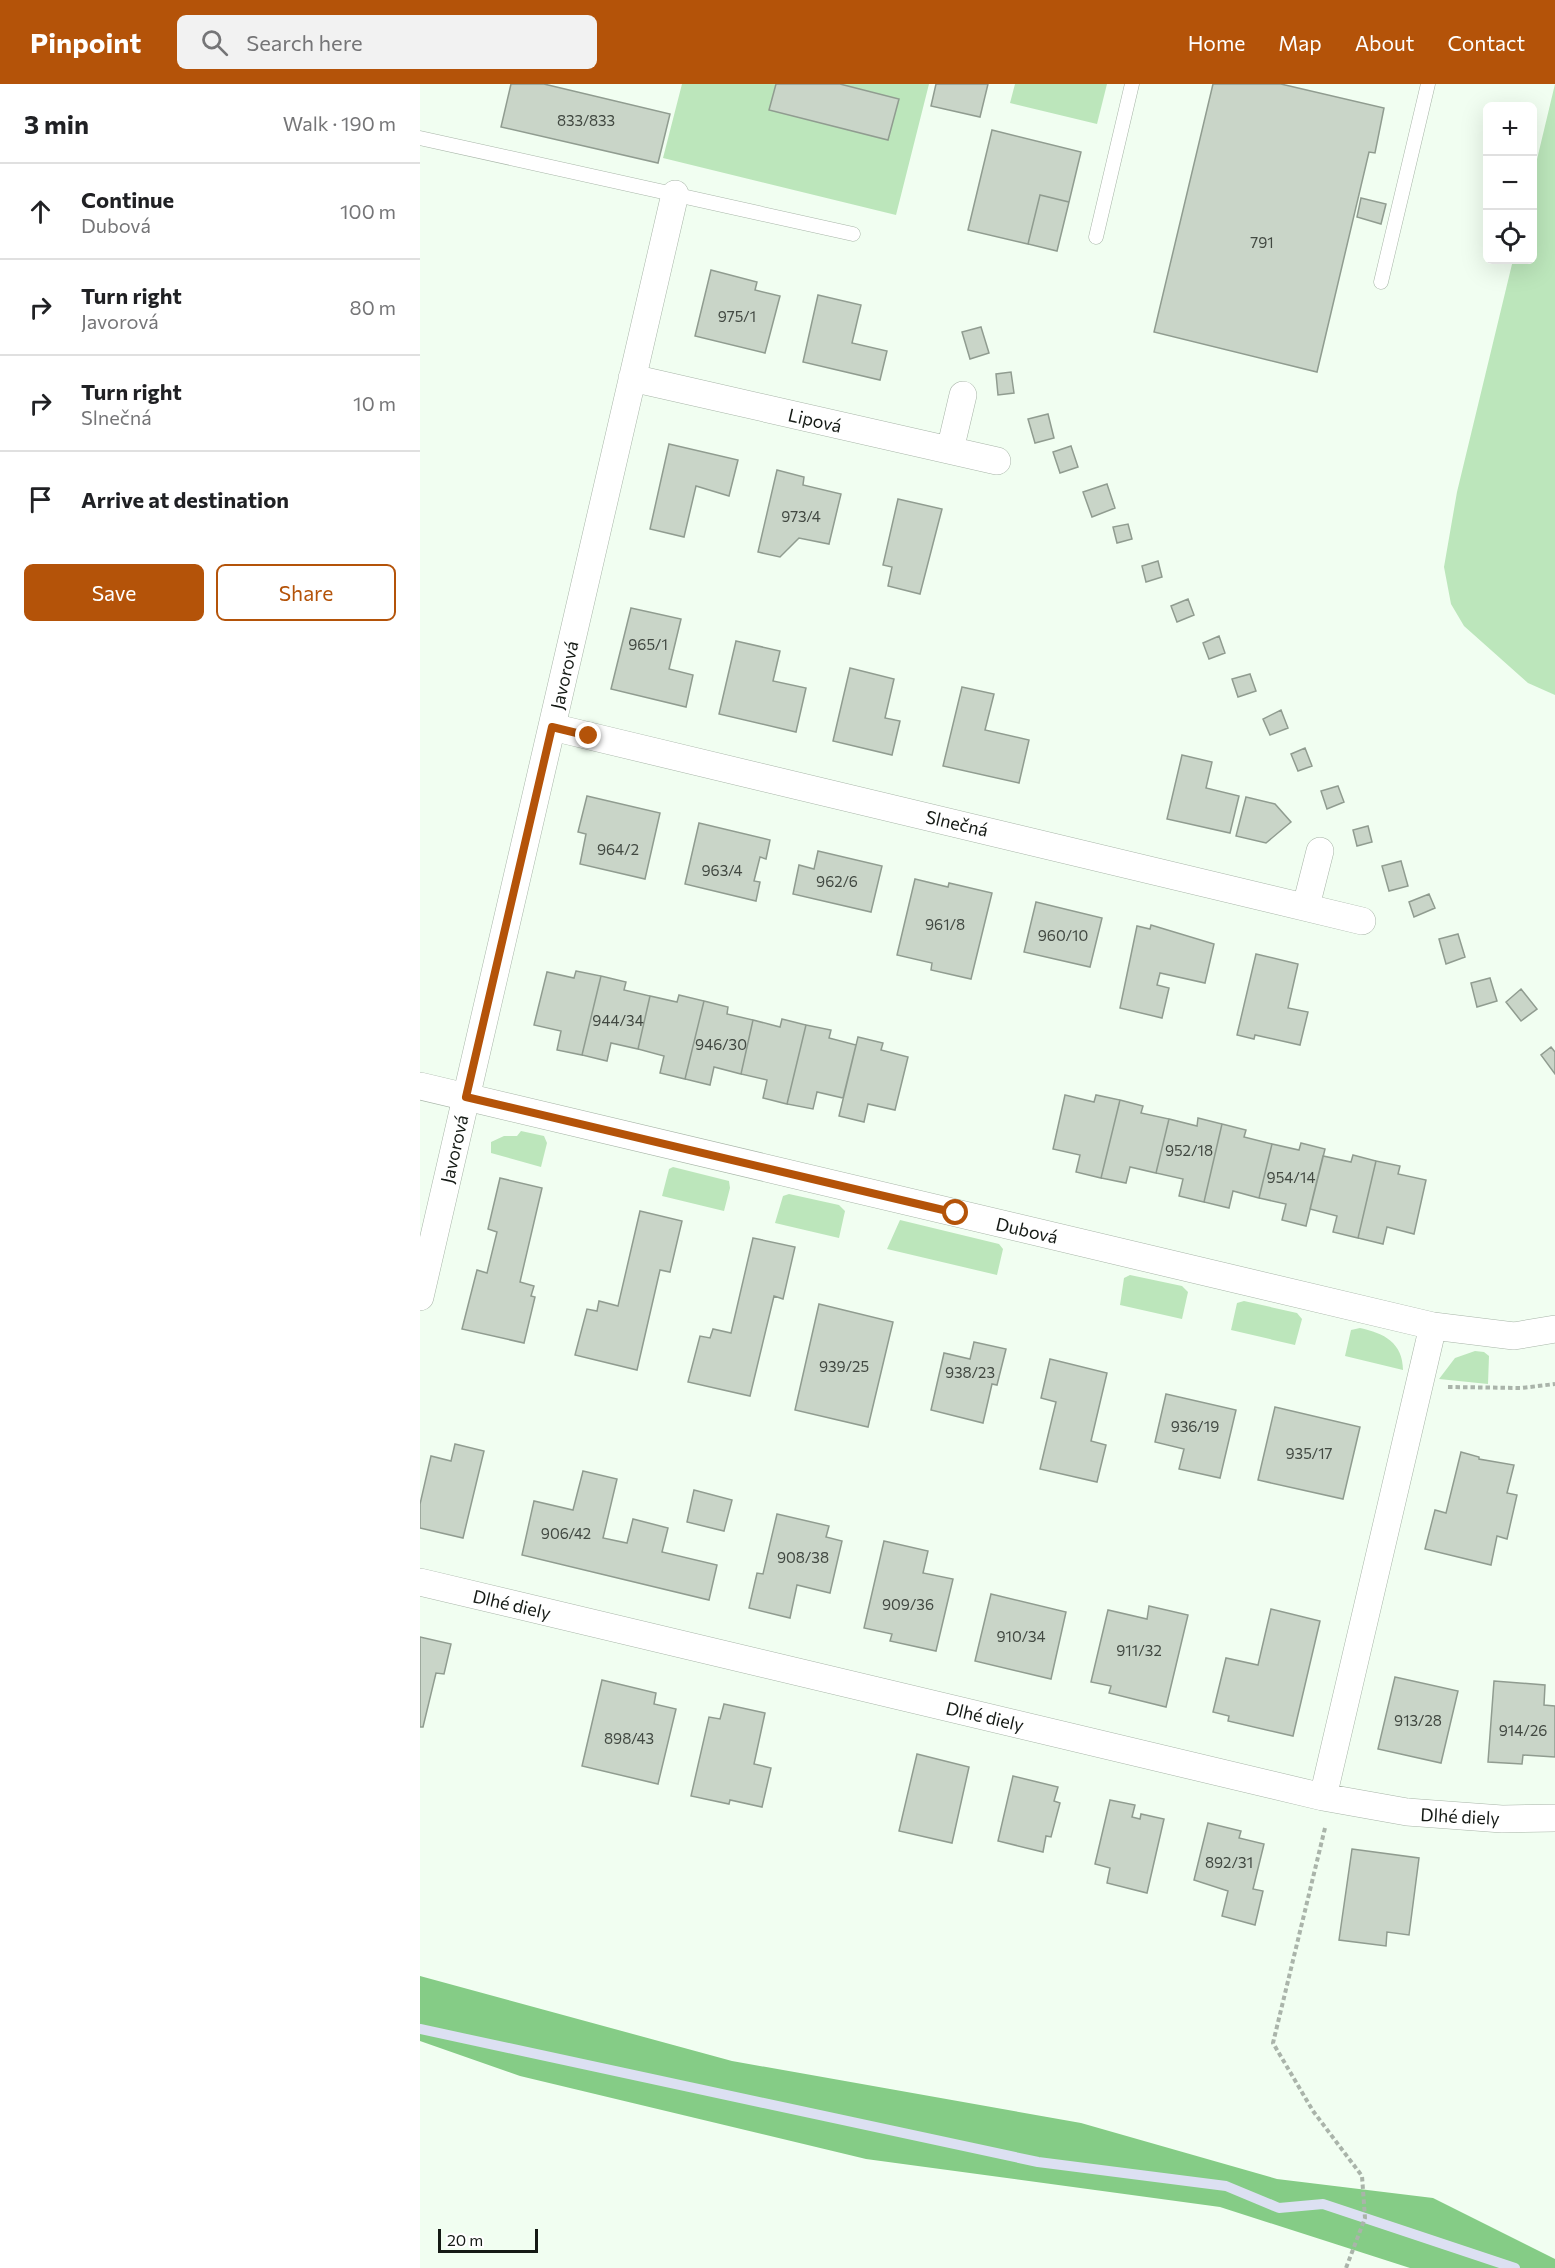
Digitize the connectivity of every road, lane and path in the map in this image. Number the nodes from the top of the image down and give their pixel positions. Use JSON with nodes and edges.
{"nodes":[{"id":1,"x":1132,"y":84,"type":"edge"},
{"id":2,"x":1428,"y":84,"type":"edge"},
{"id":3,"x":420,"y":138,"type":"edge"},
{"id":4,"x":675,"y":194,"type":"junction"},
{"id":5,"x":853,"y":234,"type":"dead end"},
{"id":6,"x":1096,"y":237,"type":"dead end"},
{"id":7,"x":1381,"y":282,"type":"dead end"},
{"id":8,"x":632,"y":378,"type":"junction"},
{"id":9,"x":963,"y":395,"type":"dead end"},
{"id":10,"x":950,"y":450,"type":"junction"},
{"id":11,"x":997,"y":461,"type":"dead end"},
{"id":12,"x":552,"y":727,"type":"junction"},
{"id":13,"x":1320,"y":851,"type":"dead end"},
{"id":14,"x":1306,"y":906,"type":"junction"},
{"id":15,"x":1362,"y":921,"type":"dead end"},
{"id":16,"x":420,"y":1086,"type":"edge"},
{"id":17,"x":466,"y":1097,"type":"junction"},
{"id":18,"x":420,"y":1297,"type":"edge"},
{"id":19,"x":1434,"y":1326,"type":"junction"},
{"id":20,"x":1555,"y":1329,"type":"edge"},
{"id":21,"x":1555,"y":1384,"type":"edge"},
{"id":22,"x":1440,"y":1386,"type":"dead end"},
{"id":23,"x":420,"y":1581,"type":"edge"},
{"id":24,"x":1328,"y":1798,"type":"junction"},
{"id":25,"x":1555,"y":1818,"type":"edge"},
{"id":26,"x":1346,"y":2268,"type":"edge"}],
"edges":[{"from":1,"to":6,"type":"lane"},
{"from":2,"to":7,"type":"lane"},
{"from":3,"to":4,"type":"lane"},
{"from":4,"to":5,"type":"lane"},
{"from":4,"to":8,"type":"street","name":"Javorová"},
{"from":8,"to":10,"type":"street","name":"Lipová"},
{"from":8,"to":12,"type":"street","name":"Javorová"},
{"from":9,"to":10,"type":"street"},
{"from":10,"to":11,"type":"street","name":"Lipová"},
{"from":12,"to":14,"type":"street","name":"Slnečná"},
{"from":12,"to":17,"type":"street","name":"Javorová"},
{"from":13,"to":14,"type":"street"},
{"from":14,"to":15,"type":"street","name":"Slnečná"},
{"from":16,"to":17,"type":"street","name":"Dubová"},
{"from":17,"to":18,"type":"street","name":"Javorová"},
{"from":17,"to":19,"type":"street","name":"Dubová"},
{"from":19,"to":20,"type":"street","name":"Dubová"},
{"from":19,"to":24,"type":"street"},
{"from":21,"to":22,"type":"path"},
{"from":23,"to":24,"type":"street","name":"Dlhé diely"},
{"from":24,"to":25,"type":"street","name":"Dlhé diely"},
{"from":24,"to":26,"type":"path"}]}
